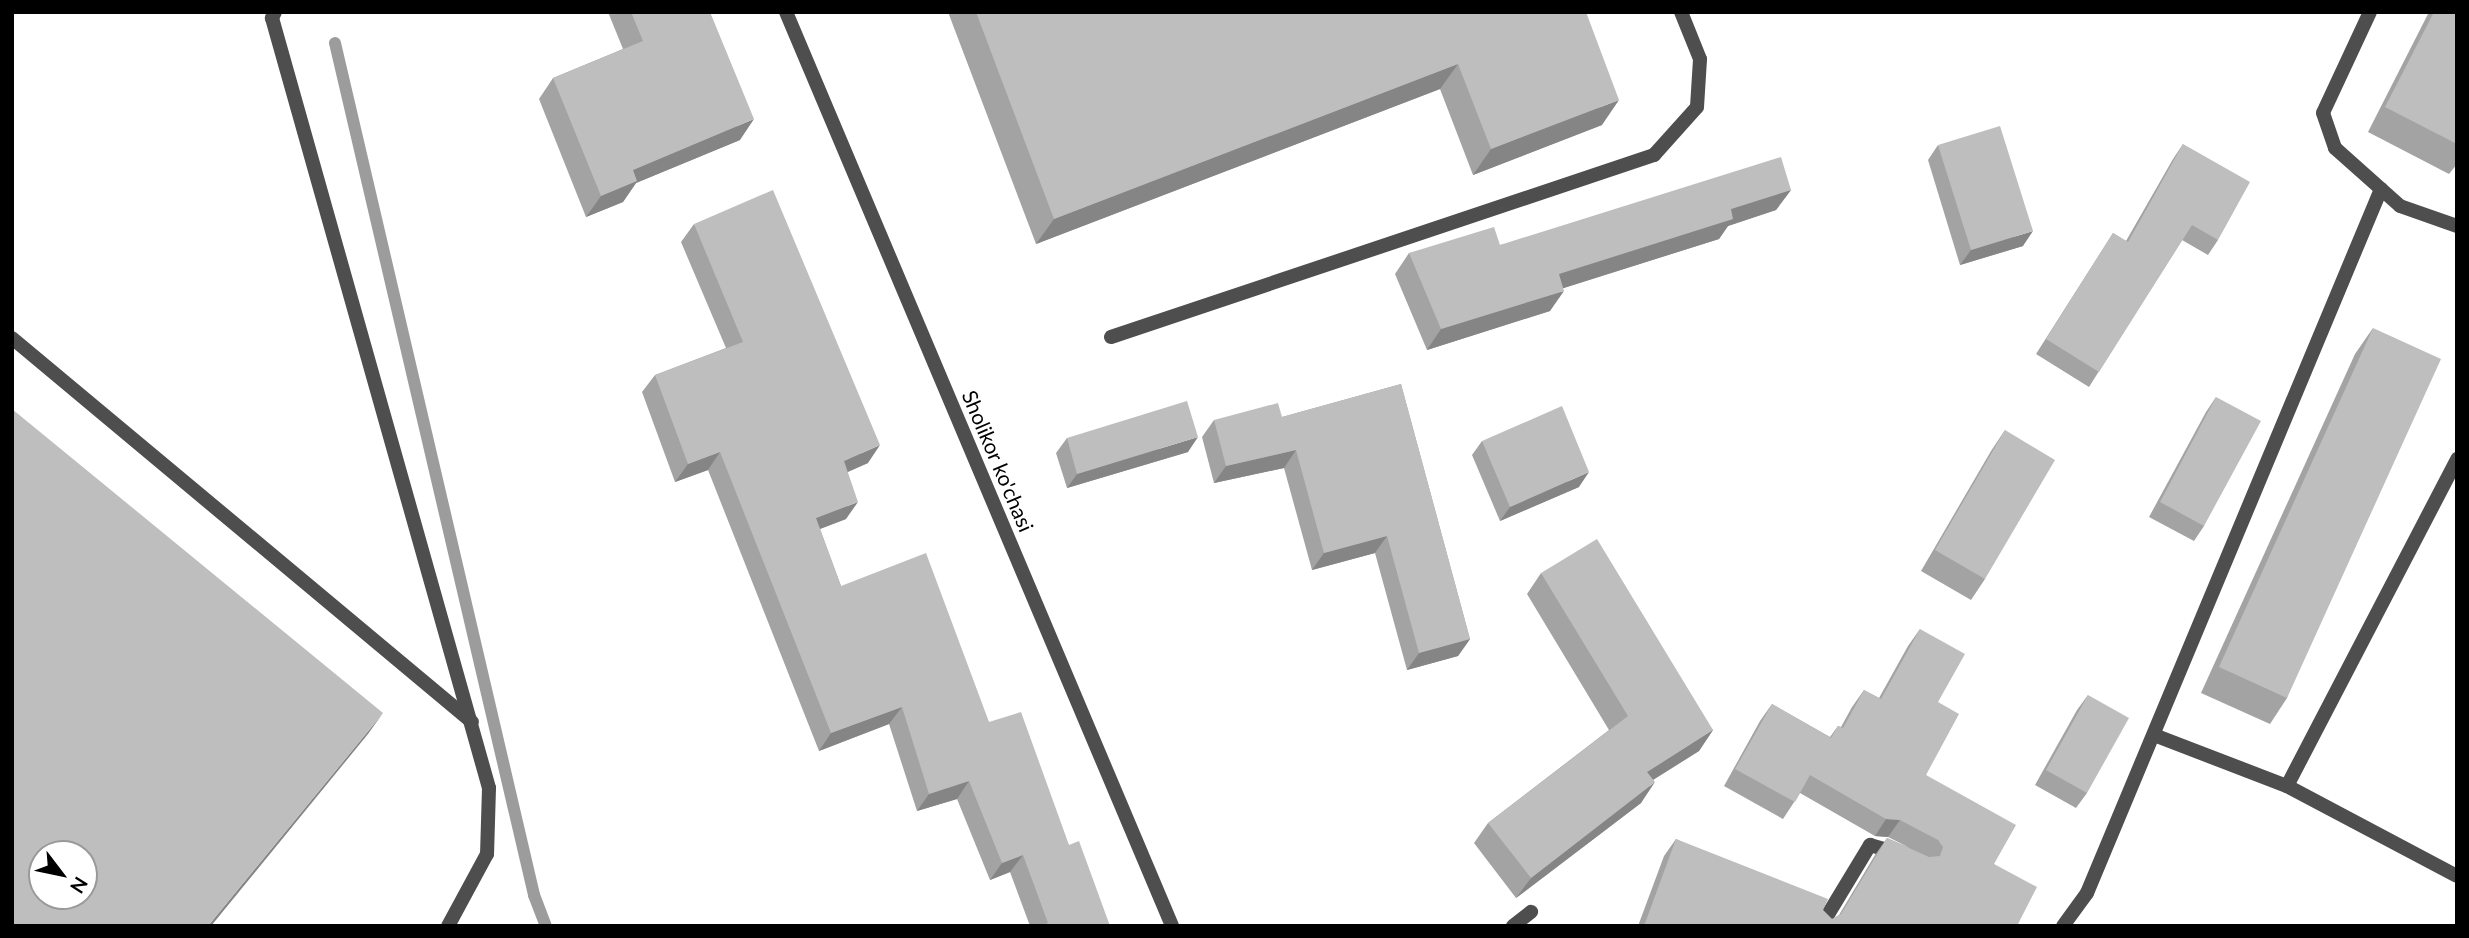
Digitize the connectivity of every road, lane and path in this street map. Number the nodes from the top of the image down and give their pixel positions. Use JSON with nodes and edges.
{"nodes":[{"id":1,"x":275,"y":12,"type":"edge"},
{"id":2,"x":786,"y":12,"type":"edge"},
{"id":3,"x":1681,"y":12,"type":"edge"},
{"id":4,"x":2370,"y":12,"type":"edge"},
{"id":5,"x":2381,"y":189,"type":"junction"},
{"id":6,"x":2457,"y":226,"type":"edge"},
{"id":7,"x":12,"y":338,"type":"edge"},
{"id":8,"x":1111,"y":338,"type":"dead end"},
{"id":9,"x":2457,"y":459,"type":"edge"},
{"id":10,"x":472,"y":722,"type":"junction"},
{"id":11,"x":2154,"y":735,"type":"junction"},
{"id":12,"x":2287,"y":786,"type":"junction"},
{"id":13,"x":1913,"y":860,"type":"edge"},
{"id":14,"x":2457,"y":876,"type":"edge"},
{"id":15,"x":1531,"y":912,"type":"dead end"},
{"id":16,"x":448,"y":926,"type":"edge"},
{"id":17,"x":1172,"y":926,"type":"edge"},
{"id":18,"x":1513,"y":926,"type":"edge"},
{"id":19,"x":1821,"y":926,"type":"edge"},
{"id":20,"x":2063,"y":926,"type":"edge"}],
"edges":[{"from":1,"to":10,"type":"street"},
{"from":2,"to":17,"type":"street","name":"Sholikor ko'chasi"},
{"from":3,"to":8,"type":"street"},
{"from":4,"to":5,"type":"street"},
{"from":5,"to":6,"type":"street"},
{"from":5,"to":11,"type":"street"},
{"from":7,"to":10,"type":"street"},
{"from":9,"to":12,"type":"street"},
{"from":10,"to":16,"type":"street"},
{"from":11,"to":12,"type":"street"},
{"from":11,"to":20,"type":"street"},
{"from":12,"to":14,"type":"street"},
{"from":13,"to":19,"type":"street"},
{"from":15,"to":18,"type":"street"}]}
